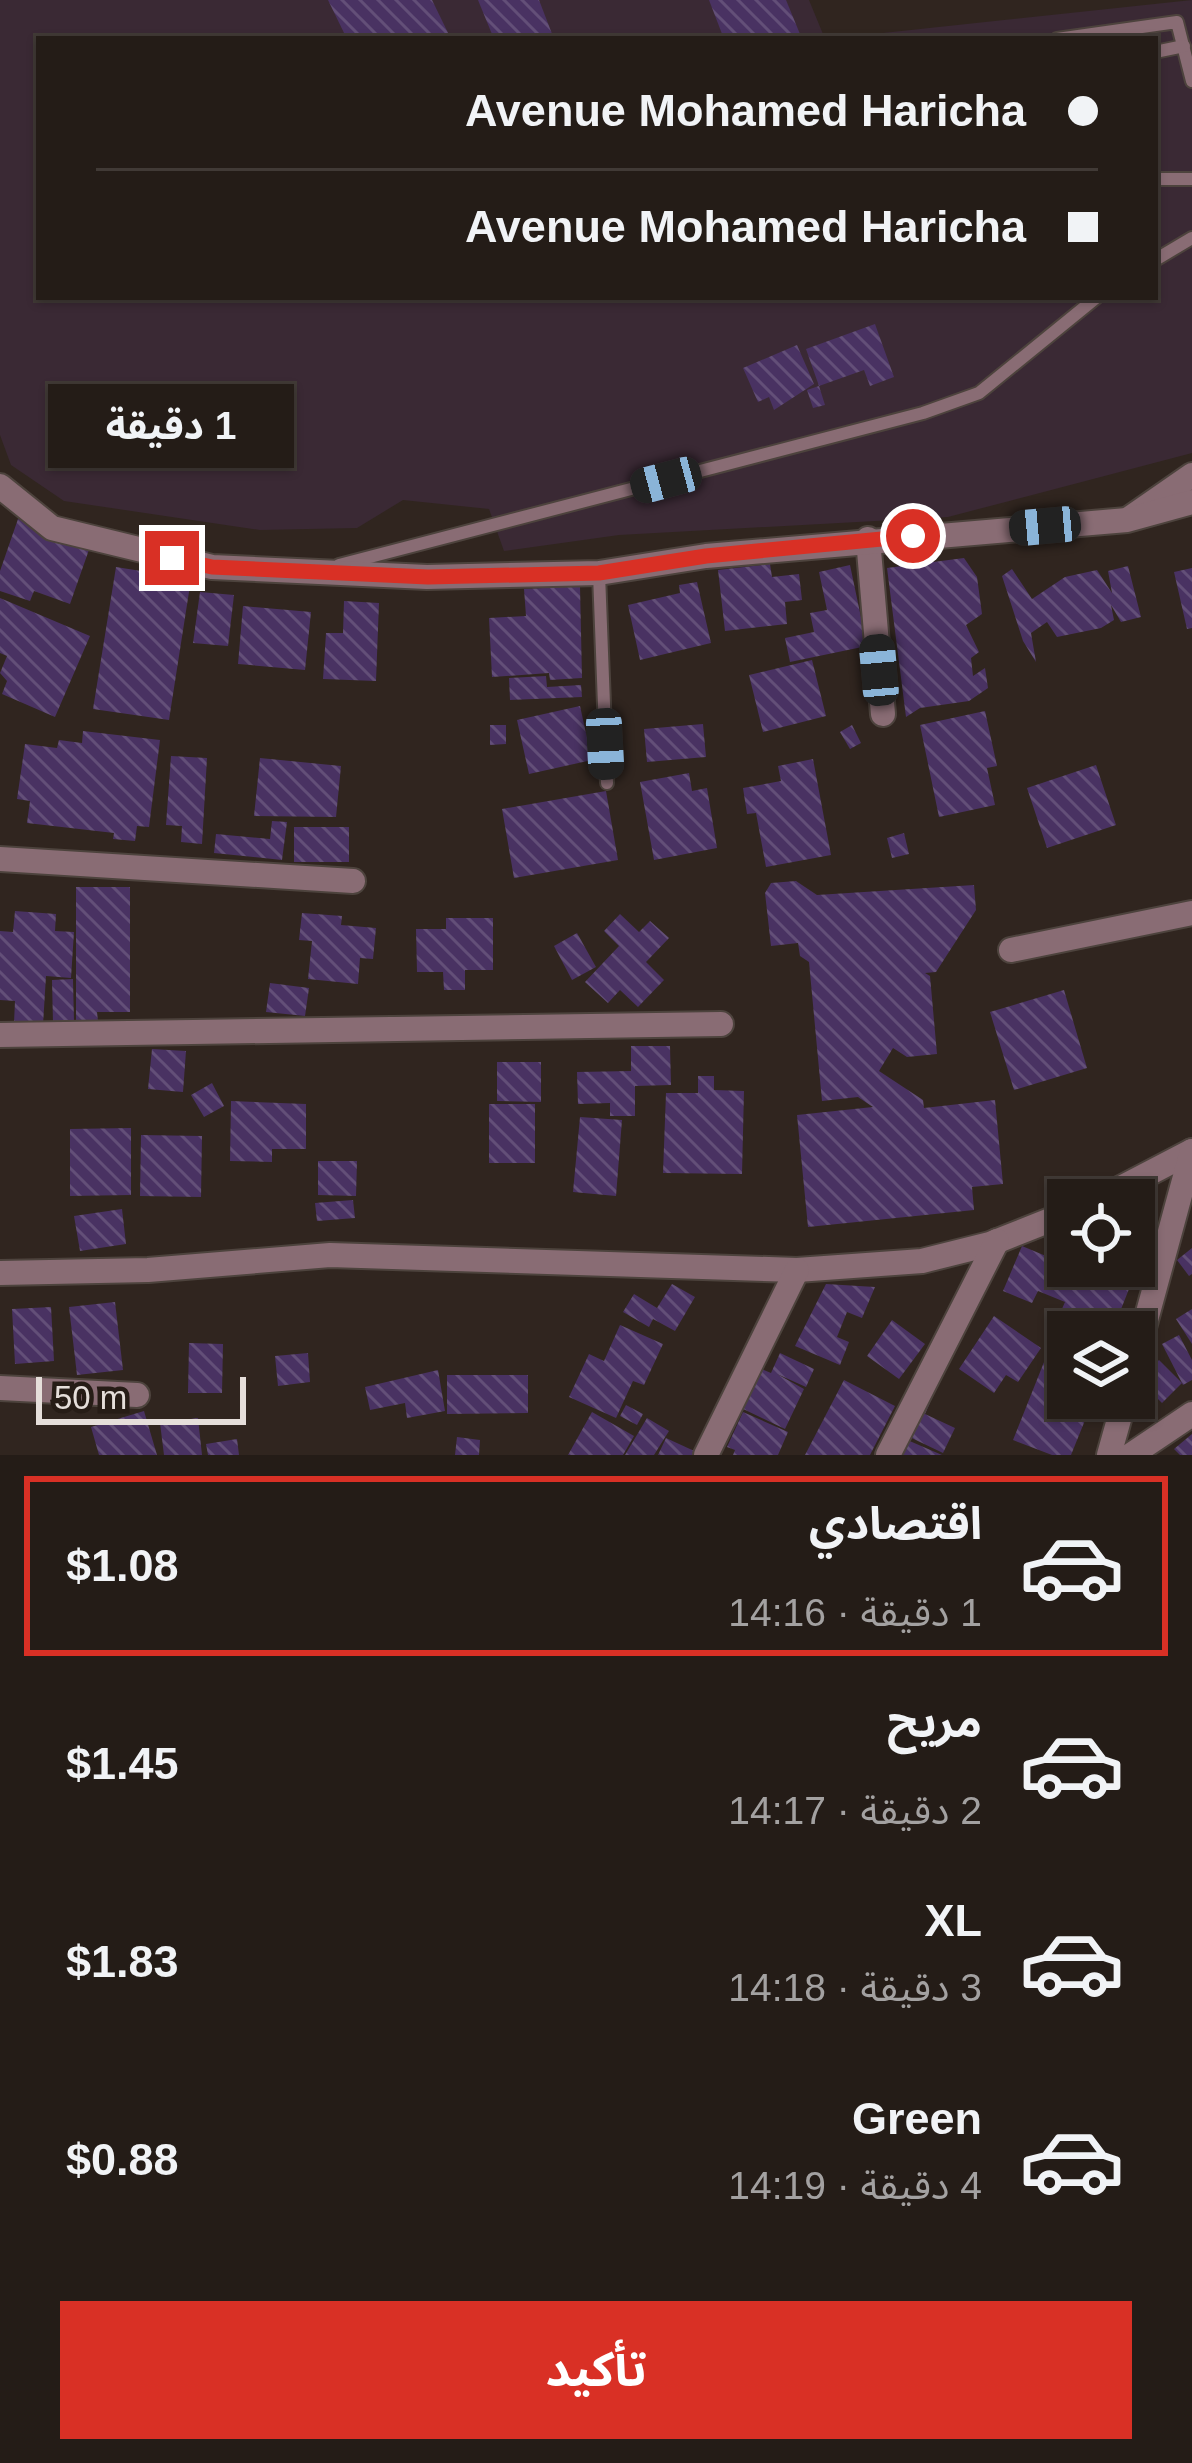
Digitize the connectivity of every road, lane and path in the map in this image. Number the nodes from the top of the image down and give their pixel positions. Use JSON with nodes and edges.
{"nodes":[{"id":1,"x":1078,"y":36,"type":"edge"},
{"id":2,"x":1184,"y":46,"type":"junction"},
{"id":3,"x":1158,"y":51,"type":"edge"},
{"id":4,"x":1192,"y":81,"type":"edge"},
{"id":5,"x":1158,"y":179,"type":"edge"},
{"id":6,"x":1192,"y":179,"type":"edge"},
{"id":7,"x":1192,"y":238,"type":"edge"},
{"id":8,"x":1158,"y":258,"type":"edge"},
{"id":9,"x":1092,"y":300,"type":"edge"},
{"id":10,"x":1192,"y":476,"type":"edge"},
{"id":11,"x":0,"y":486,"type":"edge"},
{"id":12,"x":1192,"y":502,"type":"edge"},
{"id":13,"x":1127,"y":520,"type":"junction"},
{"id":14,"x":868,"y":539,"type":"junction"},
{"id":15,"x":312,"y":571,"type":"junction"},
{"id":16,"x":599,"y":573,"type":"junction"},
{"id":17,"x":883,"y":714,"type":"dead end"},
{"id":18,"x":607,"y":783,"type":"dead end"},
{"id":19,"x":0,"y":859,"type":"edge"},
{"id":20,"x":353,"y":881,"type":"dead end"},
{"id":21,"x":1192,"y":913,"type":"edge"},
{"id":22,"x":1010,"y":950,"type":"dead end"},
{"id":23,"x":721,"y":1024,"type":"dead end"},
{"id":24,"x":0,"y":1035,"type":"edge"},
{"id":25,"x":1138,"y":1179,"type":"edge"},
{"id":26,"x":1047,"y":1221,"type":"edge"},
{"id":27,"x":997,"y":1241,"type":"junction"},
{"id":28,"x":797,"y":1270,"type":"junction"},
{"id":29,"x":0,"y":1273,"type":"edge"},
{"id":30,"x":1155,"y":1287,"type":"edge"},
{"id":31,"x":0,"y":1388,"type":"edge"},
{"id":32,"x":137,"y":1395,"type":"dead end"},
{"id":33,"x":1192,"y":1414,"type":"edge"},
{"id":34,"x":1119,"y":1419,"type":"edge"},
{"id":35,"x":706,"y":1455,"type":"edge"},
{"id":36,"x":888,"y":1455,"type":"edge"},
{"id":37,"x":1109,"y":1455,"type":"edge"},
{"id":38,"x":1132,"y":1455,"type":"edge"}],
"edges":[{"from":1,"to":2,"type":"lane"},
{"from":2,"to":3,"type":"lane"},
{"from":2,"to":4,"type":"lane"},
{"from":5,"to":6,"type":"lane"},
{"from":7,"to":8,"type":"lane"},
{"from":9,"to":15,"type":"lane"},
{"from":10,"to":13,"type":"street"},
{"from":11,"to":15,"type":"street"},
{"from":12,"to":13,"type":"street"},
{"from":13,"to":14,"type":"street"},
{"from":14,"to":16,"type":"street"},
{"from":14,"to":17,"type":"street"},
{"from":15,"to":16,"type":"street"},
{"from":16,"to":18,"type":"lane"},
{"from":19,"to":20,"type":"street"},
{"from":21,"to":22,"type":"street"},
{"from":23,"to":24,"type":"street"},
{"from":25,"to":30,"type":"street"},
{"from":26,"to":27,"type":"street"},
{"from":27,"to":28,"type":"street"},
{"from":27,"to":36,"type":"street"},
{"from":28,"to":29,"type":"street"},
{"from":28,"to":35,"type":"street"},
{"from":31,"to":32,"type":"street"},
{"from":33,"to":38,"type":"street"},
{"from":34,"to":37,"type":"street"}]}
